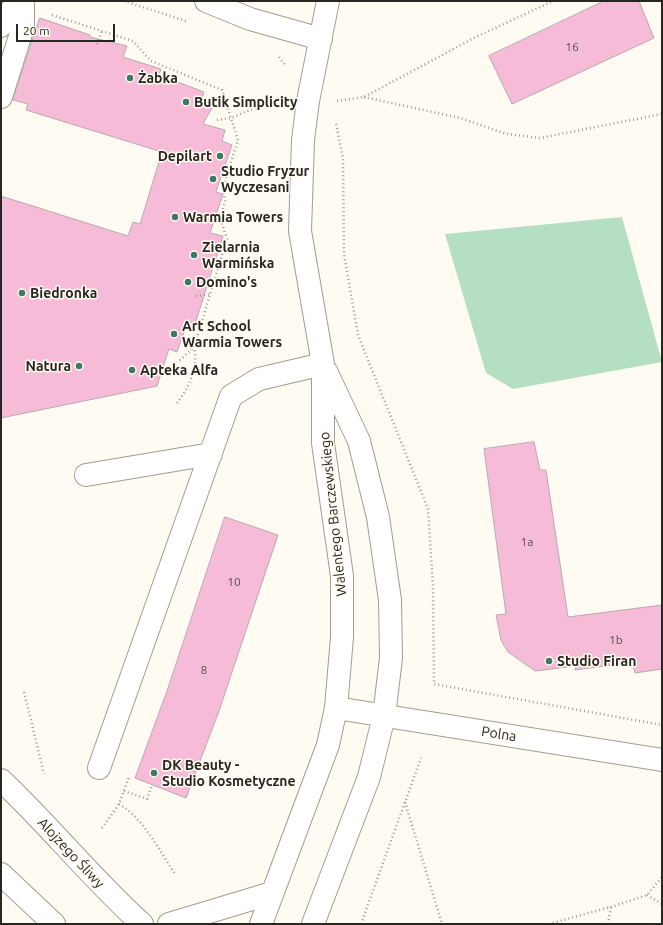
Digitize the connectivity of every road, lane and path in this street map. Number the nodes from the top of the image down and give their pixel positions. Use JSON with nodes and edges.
{"nodes":[{"id":1,"x":21,"y":1,"type":"edge"},
{"id":2,"x":206,"y":1,"type":"edge"},
{"id":3,"x":328,"y":1,"type":"edge"},
{"id":4,"x":553,"y":1,"type":"edge"},
{"id":5,"x":45,"y":13,"type":"dead end"},
{"id":6,"x":1,"y":26,"type":"edge"},
{"id":7,"x":102,"y":31,"type":"junction"},
{"id":8,"x":321,"y":39,"type":"junction"},
{"id":9,"x":98,"y":44,"type":"dead end"},
{"id":10,"x":285,"y":96,"type":"dead end"},
{"id":11,"x":1,"y":97,"type":"edge"},
{"id":12,"x":364,"y":97,"type":"junction"},
{"id":13,"x":333,"y":101,"type":"dead end"},
{"id":14,"x":662,"y":114,"type":"edge"},
{"id":15,"x":231,"y":118,"type":"junction"},
{"id":16,"x":217,"y":120,"type":"dead end"},
{"id":17,"x":335,"y":121,"type":"dead end"},
{"id":18,"x":210,"y":294,"type":"junction"},
{"id":19,"x":196,"y":296,"type":"dead end"},
{"id":20,"x":194,"y":347,"type":"junction"},
{"id":21,"x":179,"y":361,"type":"dead end"},
{"id":22,"x":324,"y":364,"type":"junction"},
{"id":23,"x":177,"y":403,"type":"dead end"},
{"id":24,"x":211,"y":454,"type":"junction"},
{"id":25,"x":86,"y":475,"type":"dead end"},
{"id":26,"x":24,"y":692,"type":"dead end"},
{"id":27,"x":336,"y":708,"type":"junction"},
{"id":28,"x":384,"y":716,"type":"junction"},
{"id":29,"x":662,"y":725,"type":"edge"},
{"id":30,"x":421,"y":758,"type":"dead end"},
{"id":31,"x":662,"y":760,"type":"edge"},
{"id":32,"x":99,"y":768,"type":"dead end"},
{"id":33,"x":44,"y":774,"type":"dead end"},
{"id":34,"x":129,"y":777,"type":"dead end"},
{"id":35,"x":1,"y":780,"type":"edge"},
{"id":36,"x":152,"y":785,"type":"dead end"},
{"id":37,"x":124,"y":791,"type":"junction"},
{"id":38,"x":404,"y":801,"type":"junction"},
{"id":39,"x":119,"y":804,"type":"junction"},
{"id":40,"x":102,"y":828,"type":"dead end"},
{"id":41,"x":1,"y":874,"type":"edge"},
{"id":42,"x":175,"y":874,"type":"dead end"},
{"id":43,"x":662,"y":877,"type":"edge"},
{"id":44,"x":272,"y":893,"type":"junction"},
{"id":45,"x":647,"y":895,"type":"junction"},
{"id":46,"x":662,"y":904,"type":"edge"},
{"id":47,"x":611,"y":907,"type":"junction"},
{"id":48,"x":54,"y":924,"type":"edge"},
{"id":49,"x":142,"y":924,"type":"edge"},
{"id":50,"x":169,"y":924,"type":"edge"},
{"id":51,"x":260,"y":924,"type":"edge"},
{"id":52,"x":313,"y":924,"type":"edge"},
{"id":53,"x":361,"y":924,"type":"edge"},
{"id":54,"x":442,"y":924,"type":"edge"},
{"id":55,"x":549,"y":924,"type":"edge"},
{"id":56,"x":608,"y":924,"type":"edge"}],
"edges":[{"from":1,"to":6,"type":"street"},
{"from":1,"to":11,"type":"street"},
{"from":2,"to":8,"type":"street"},
{"from":3,"to":8,"type":"street","name":"Walentego Barczewskiego"},
{"from":4,"to":12,"type":"path"},
{"from":5,"to":7,"type":"path"},
{"from":7,"to":9,"type":"path"},
{"from":7,"to":15,"type":"path"},
{"from":8,"to":22,"type":"street","name":"Walentego Barczewskiego"},
{"from":10,"to":15,"type":"path"},
{"from":12,"to":13,"type":"path"},
{"from":12,"to":14,"type":"path"},
{"from":15,"to":16,"type":"path"},
{"from":15,"to":18,"type":"path"},
{"from":17,"to":29,"type":"path"},
{"from":18,"to":19,"type":"path"},
{"from":18,"to":20,"type":"path"},
{"from":20,"to":21,"type":"path"},
{"from":20,"to":23,"type":"path"},
{"from":22,"to":24,"type":"street"},
{"from":22,"to":27,"type":"street","name":"Walentego Barczewskiego"},
{"from":22,"to":28,"type":"street","name":"Walentego Barczewskiego"},
{"from":24,"to":25,"type":"street"},
{"from":24,"to":32,"type":"street"},
{"from":26,"to":33,"type":"path"},
{"from":27,"to":28,"type":"street","name":"Polna"},
{"from":27,"to":44,"type":"street","name":"Walentego Barczewskiego"},
{"from":28,"to":31,"type":"street","name":"Polna"},
{"from":28,"to":52,"type":"street","name":"Walentego Barczewskiego"},
{"from":30,"to":38,"type":"path"},
{"from":34,"to":37,"type":"path"},
{"from":35,"to":49,"type":"street","name":"Alojzego Śliwy"},
{"from":36,"to":37,"type":"path"},
{"from":37,"to":39,"type":"path"},
{"from":38,"to":53,"type":"path"},
{"from":38,"to":54,"type":"path"},
{"from":39,"to":40,"type":"path"},
{"from":39,"to":42,"type":"path"},
{"from":41,"to":48,"type":"street"},
{"from":43,"to":45,"type":"path"},
{"from":44,"to":50,"type":"street"},
{"from":44,"to":51,"type":"street","name":"Walentego Barczewskiego"},
{"from":45,"to":46,"type":"path"},
{"from":45,"to":47,"type":"path"},
{"from":47,"to":55,"type":"path"},
{"from":47,"to":56,"type":"path"}]}
